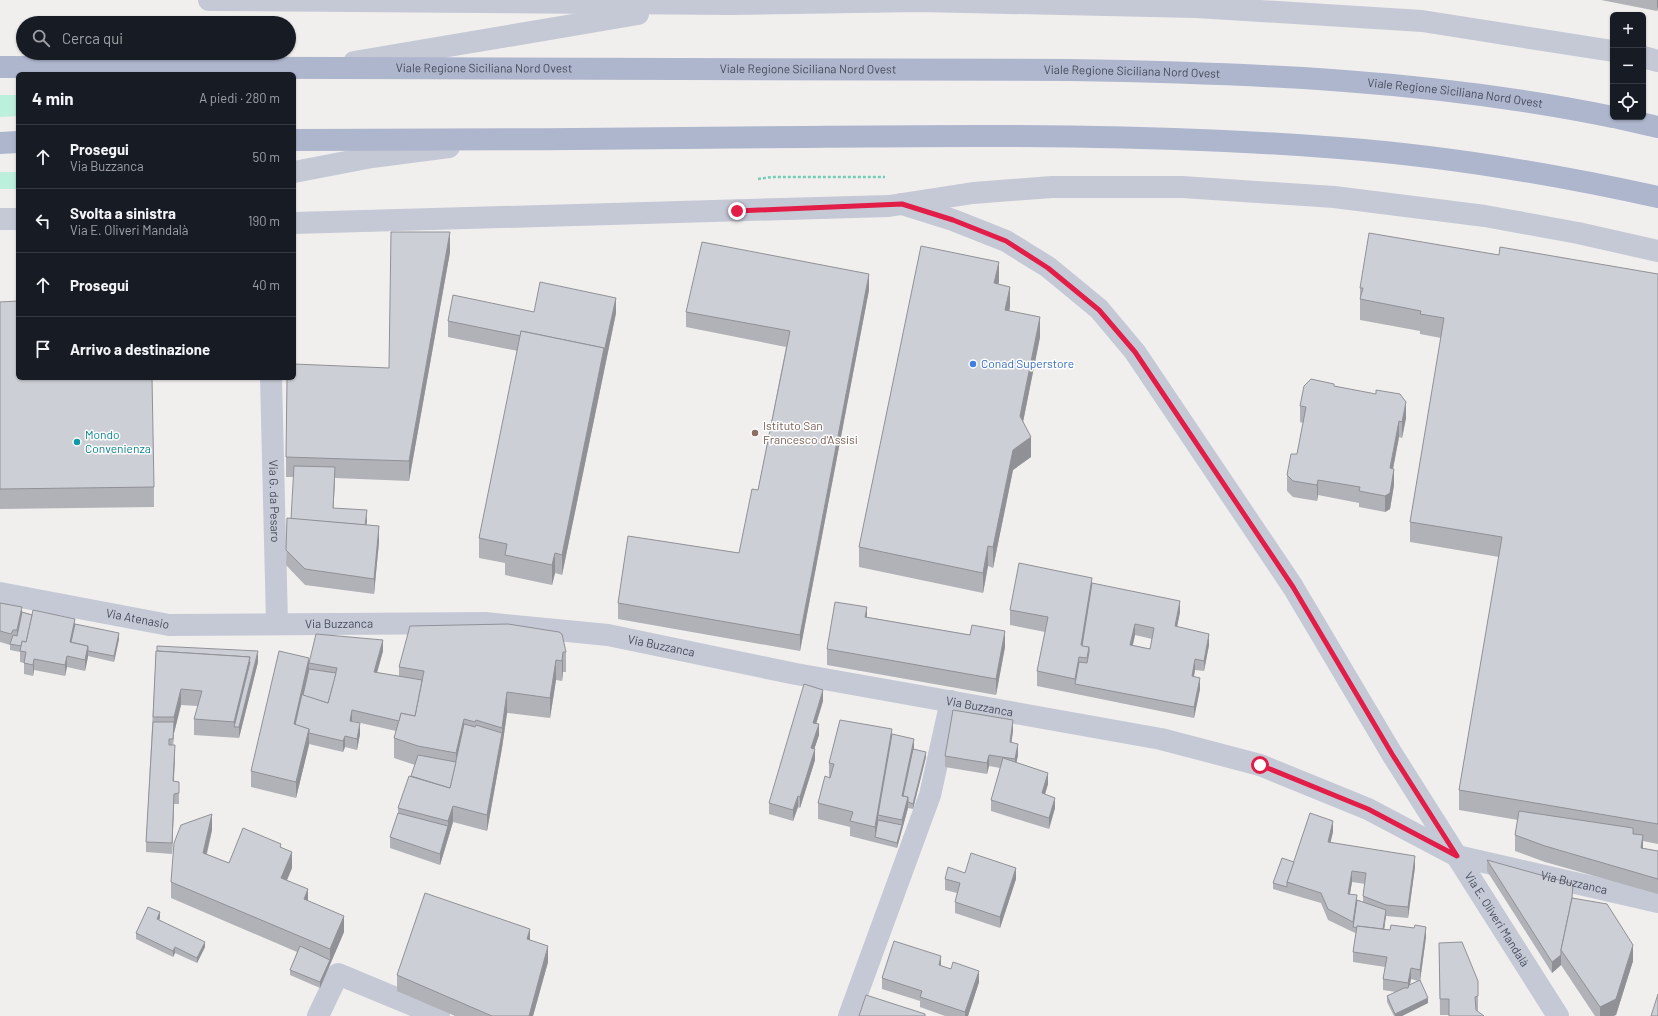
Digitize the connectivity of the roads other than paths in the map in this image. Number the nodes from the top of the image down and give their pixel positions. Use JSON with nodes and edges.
{"nodes":[{"id":1,"x":209,"y":0,"type":"edge"},
{"id":2,"x":277,"y":0,"type":"edge"},
{"id":3,"x":1196,"y":3,"type":"edge"},
{"id":4,"x":731,"y":4,"type":"junction"},
{"id":5,"x":1610,"y":51,"type":"edge"},
{"id":6,"x":1646,"y":58,"type":"edge"},
{"id":7,"x":1658,"y":61,"type":"edge"},
{"id":8,"x":0,"y":67,"type":"edge"},
{"id":9,"x":319,"y":67,"type":"junction"},
{"id":10,"x":1610,"y":116,"type":"edge"},
{"id":11,"x":1626,"y":120,"type":"edge"},
{"id":12,"x":1658,"y":127,"type":"edge"},
{"id":13,"x":0,"y":140,"type":"edge"},
{"id":14,"x":296,"y":140,"type":"edge"},
{"id":15,"x":507,"y":140,"type":"junction"},
{"id":16,"x":16,"y":141,"type":"edge"},
{"id":17,"x":16,"y":141,"type":"edge"},
{"id":18,"x":0,"y":143,"type":"edge"},
{"id":19,"x":296,"y":172,"type":"edge"},
{"id":20,"x":1658,"y":197,"type":"edge"},
{"id":21,"x":902,"y":204,"type":"junction"},
{"id":22,"x":296,"y":223,"type":"edge"},
{"id":23,"x":1658,"y":252,"type":"edge"},
{"id":24,"x":271,"y":380,"type":"edge"},
{"id":25,"x":0,"y":593,"type":"edge"},
{"id":26,"x":277,"y":624,"type":"junction"},
{"id":27,"x":951,"y":701,"type":"junction"},
{"id":28,"x":1457,"y":856,"type":"junction"},
{"id":29,"x":1658,"y":902,"type":"edge"},
{"id":30,"x":318,"y":1016,"type":"edge"},
{"id":31,"x":439,"y":1016,"type":"edge"},
{"id":32,"x":849,"y":1016,"type":"edge"},
{"id":33,"x":1558,"y":1016,"type":"edge"}],
"edges":[{"from":1,"to":2,"type":"street"},
{"from":2,"to":4,"type":"street"},
{"from":3,"to":4,"type":"street"},
{"from":3,"to":5,"type":"street"},
{"from":4,"to":9,"type":"street"},
{"from":6,"to":7,"type":"street"},
{"from":8,"to":9,"type":"main road","name":"Viale Regione Siciliana Nord Ovest"},
{"from":9,"to":10,"type":"main road","name":"Viale Regione Siciliana Nord Ovest"},
{"from":11,"to":12,"type":"main road","name":"Viale Regione Siciliana Nord Ovest"},
{"from":13,"to":16,"type":"main road"},
{"from":14,"to":15,"type":"main road"},
{"from":15,"to":19,"type":"street"},
{"from":15,"to":20,"type":"main road"},
{"from":17,"to":18,"type":"main road"},
{"from":21,"to":22,"type":"street"},
{"from":21,"to":23,"type":"street"},
{"from":21,"to":28,"type":"street","name":"Via E. Oliveri Mandalà"},
{"from":24,"to":26,"type":"street","name":"Via G. da Pesaro"},
{"from":25,"to":26,"type":"street","name":"Via Atenasio"},
{"from":26,"to":27,"type":"street","name":"Via Buzzanca"},
{"from":27,"to":28,"type":"street","name":"Via Buzzanca"},
{"from":27,"to":32,"type":"street"},
{"from":28,"to":29,"type":"street","name":"Via Buzzanca"},
{"from":28,"to":33,"type":"street","name":"Via E. Oliveri Mandalà"},
{"from":30,"to":31,"type":"street"}]}
